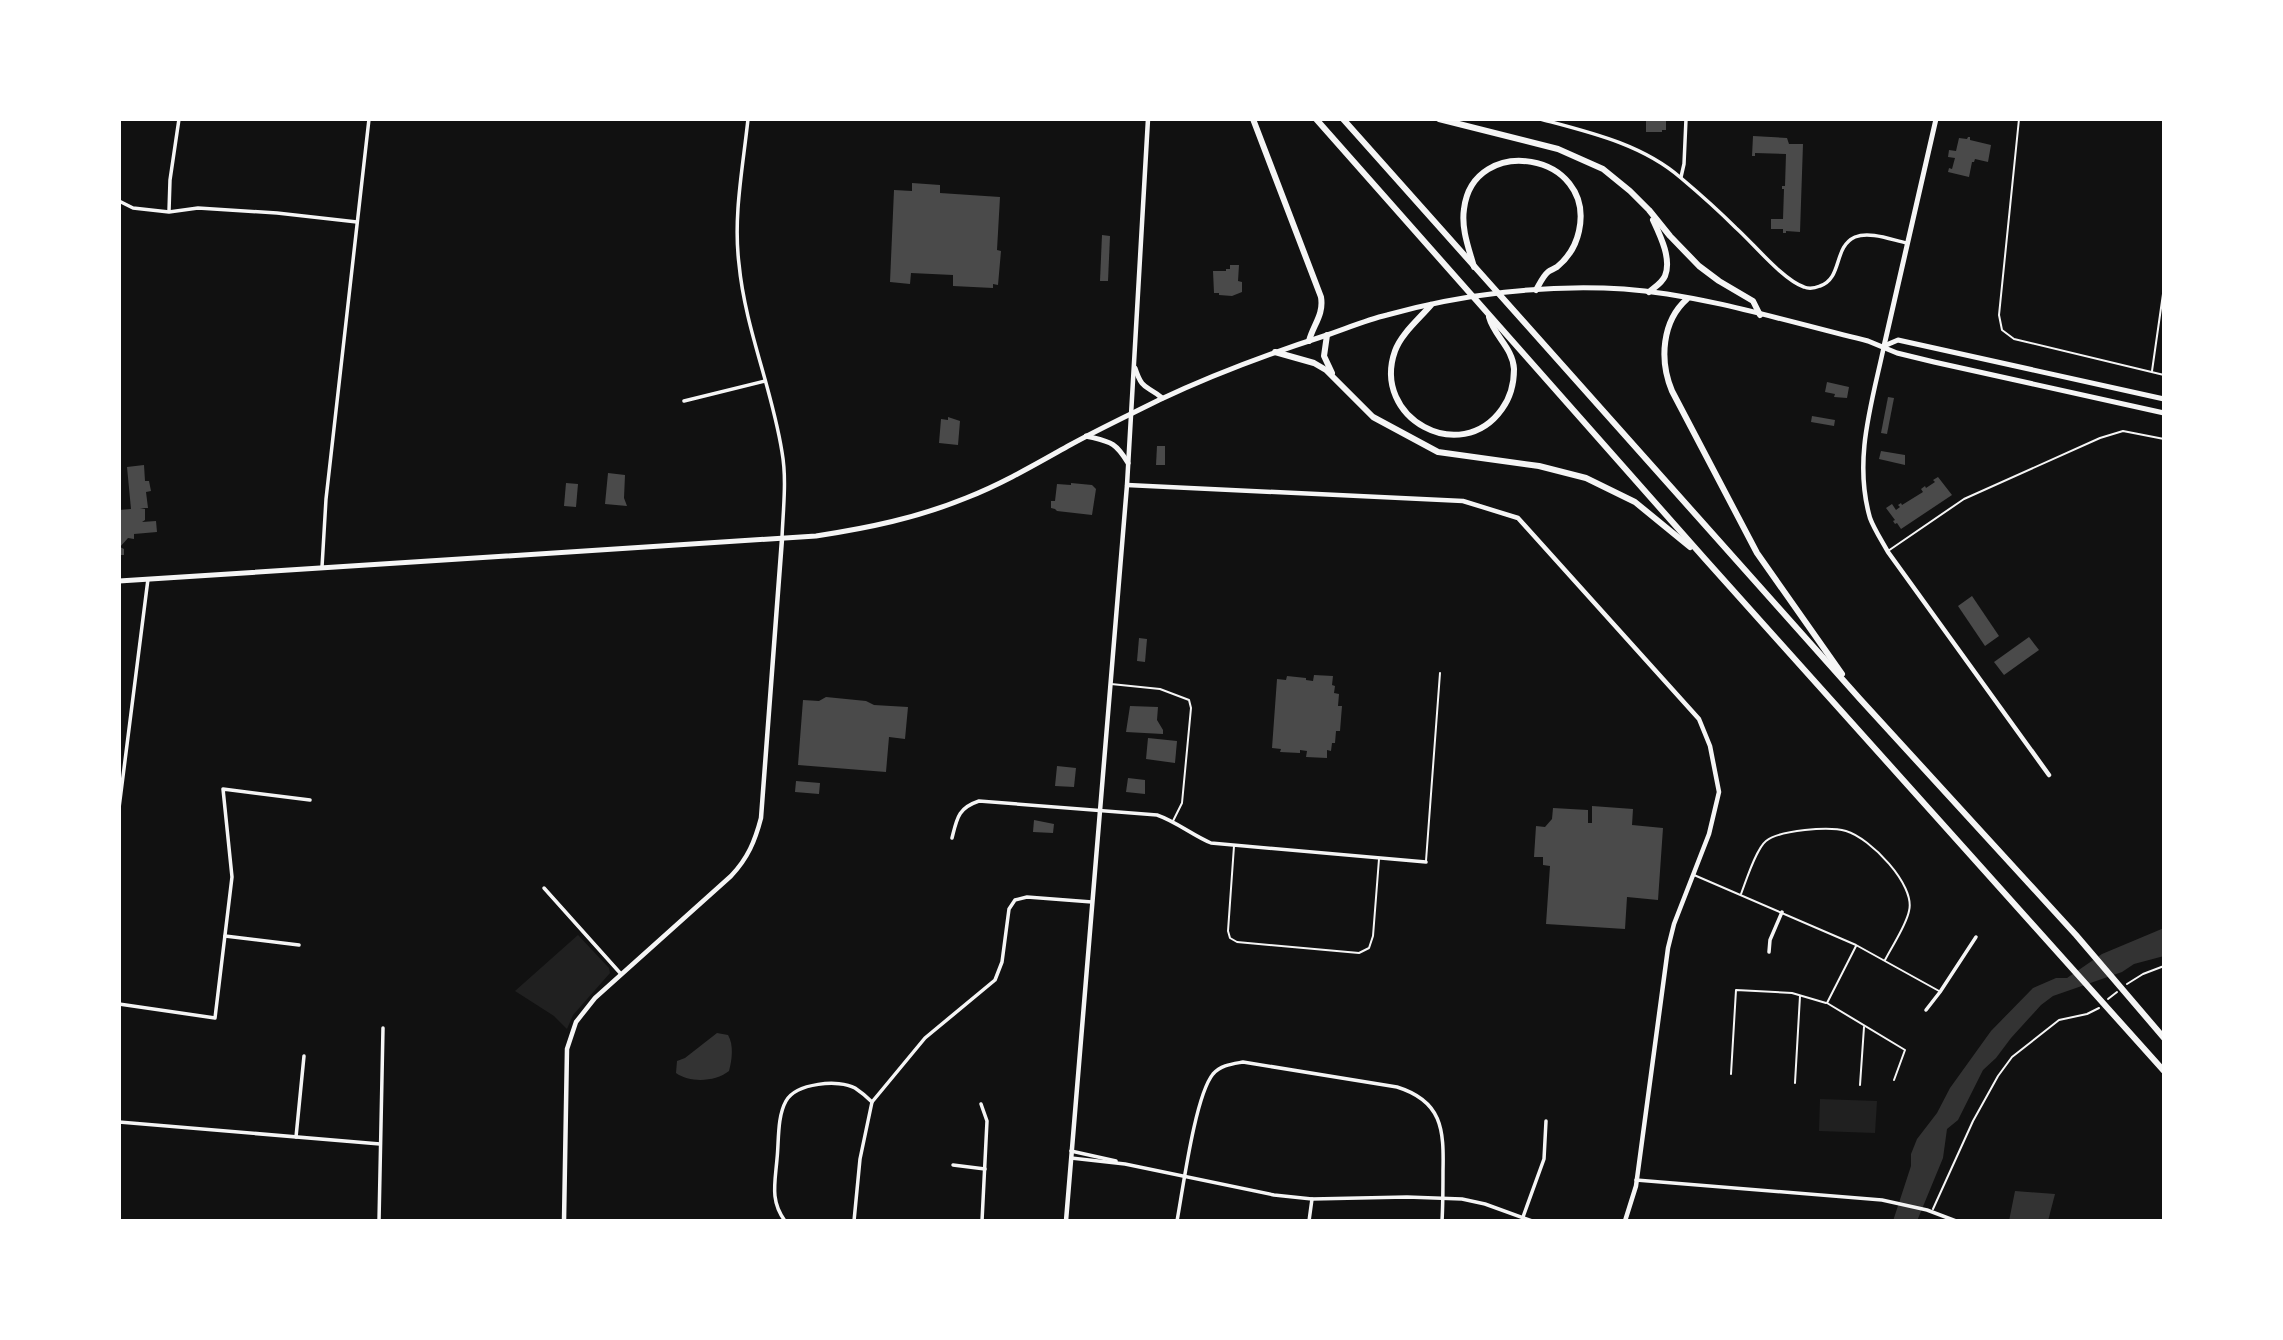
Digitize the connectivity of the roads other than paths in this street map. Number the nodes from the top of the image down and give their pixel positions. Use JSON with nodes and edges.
{"nodes":[{"id":1,"x":179,"y":119,"type":"edge"},
{"id":2,"x":369,"y":119,"type":"edge"},
{"id":3,"x":748,"y":119,"type":"edge"},
{"id":4,"x":1148,"y":119,"type":"edge"},
{"id":5,"x":1253,"y":119,"type":"edge"},
{"id":6,"x":1316,"y":119,"type":"edge"},
{"id":7,"x":1343,"y":119,"type":"edge"},
{"id":8,"x":1438,"y":119,"type":"edge"},
{"id":9,"x":1540,"y":119,"type":"edge"},
{"id":10,"x":1686,"y":119,"type":"edge"},
{"id":11,"x":1936,"y":119,"type":"edge"},
{"id":12,"x":2019,"y":119,"type":"edge"},
{"id":13,"x":1681,"y":177,"type":"junction"},
{"id":14,"x":1630,"y":191,"type":"junction"},
{"id":15,"x":119,"y":201,"type":"edge"},
{"id":16,"x":169,"y":212,"type":"junction"},
{"id":17,"x":357,"y":222,"type":"junction"},
{"id":18,"x":1907,"y":243,"type":"junction"},
{"id":19,"x":1475,"y":269,"type":"junction"},
{"id":20,"x":2164,"y":287,"type":"edge"},
{"id":21,"x":1536,"y":290,"type":"junction"},
{"id":22,"x":1649,"y":292,"type":"junction"},
{"id":23,"x":1687,"y":299,"type":"junction"},
{"id":24,"x":1431,"y":305,"type":"junction"},
{"id":25,"x":1489,"y":315,"type":"junction"},
{"id":26,"x":1760,"y":315,"type":"junction"},
{"id":27,"x":1327,"y":335,"type":"junction"},
{"id":28,"x":1309,"y":341,"type":"junction"},
{"id":29,"x":1884,"y":346,"type":"junction"},
{"id":30,"x":1275,"y":352,"type":"junction"},
{"id":31,"x":1135,"y":368,"type":"junction"},
{"id":32,"x":2151,"y":372,"type":"junction"},
{"id":33,"x":2164,"y":375,"type":"edge"},
{"id":34,"x":765,"y":381,"type":"junction"},
{"id":35,"x":1342,"y":385,"type":"junction"},
{"id":36,"x":1162,"y":398,"type":"junction"},
{"id":37,"x":2164,"y":399,"type":"edge"},
{"id":38,"x":684,"y":401,"type":"dead end"},
{"id":39,"x":1132,"y":413,"type":"junction"},
{"id":40,"x":2164,"y":413,"type":"edge"},
{"id":41,"x":1086,"y":436,"type":"junction"},
{"id":42,"x":2164,"y":439,"type":"edge"},
{"id":43,"x":1128,"y":463,"type":"junction"},
{"id":44,"x":1127,"y":485,"type":"junction"},
{"id":45,"x":782,"y":538,"type":"junction"},
{"id":46,"x":1888,"y":552,"type":"junction"},
{"id":47,"x":1705,"y":559,"type":"junction"},
{"id":48,"x":322,"y":567,"type":"junction"},
{"id":49,"x":148,"y":579,"type":"junction"},
{"id":50,"x":119,"y":581,"type":"edge"},
{"id":51,"x":1440,"y":673,"type":"dead end"},
{"id":52,"x":1110,"y":684,"type":"junction"},
{"id":53,"x":1860,"y":699,"type":"junction"},
{"id":54,"x":2049,"y":775,"type":"dead end"},
{"id":55,"x":120,"y":796,"type":"edge"},
{"id":56,"x":310,"y":800,"type":"dead end"},
{"id":57,"x":119,"y":808,"type":"edge"},
{"id":58,"x":1099,"y":810,"type":"junction"},
{"id":59,"x":1173,"y":821,"type":"junction"},
{"id":60,"x":952,"y":838,"type":"dead end"},
{"id":61,"x":1234,"y":845,"type":"junction"},
{"id":62,"x":1379,"y":858,"type":"junction"},
{"id":63,"x":1426,"y":862,"type":"joint"},
{"id":64,"x":1693,"y":875,"type":"junction"},
{"id":65,"x":544,"y":888,"type":"dead end"},
{"id":66,"x":1741,"y":894,"type":"junction"},
{"id":67,"x":1092,"y":902,"type":"junction"},
{"id":68,"x":1782,"y":912,"type":"junction"},
{"id":69,"x":225,"y":936,"type":"junction"},
{"id":70,"x":1976,"y":937,"type":"dead end"},
{"id":71,"x":299,"y":945,"type":"dead end"},
{"id":72,"x":1856,"y":945,"type":"junction"},
{"id":73,"x":1769,"y":952,"type":"dead end"},
{"id":74,"x":1885,"y":960,"type":"junction"},
{"id":75,"x":621,"y":974,"type":"junction"},
{"id":76,"x":1940,"y":992,"type":"junction"},
{"id":77,"x":1801,"y":995,"type":"junction"},
{"id":78,"x":1827,"y":1003,"type":"junction"},
{"id":79,"x":119,"y":1004,"type":"edge"},
{"id":80,"x":1926,"y":1010,"type":"dead end"},
{"id":81,"x":1864,"y":1026,"type":"junction"},
{"id":82,"x":383,"y":1028,"type":"dead end"},
{"id":83,"x":2164,"y":1038,"type":"edge"},
{"id":84,"x":304,"y":1056,"type":"dead end"},
{"id":85,"x":2164,"y":1071,"type":"edge"},
{"id":86,"x":1731,"y":1074,"type":"dead end"},
{"id":87,"x":1894,"y":1080,"type":"dead end"},
{"id":88,"x":1795,"y":1083,"type":"dead end"},
{"id":89,"x":1860,"y":1085,"type":"dead end"},
{"id":90,"x":873,"y":1102,"type":"junction"},
{"id":91,"x":981,"y":1104,"type":"dead end"},
{"id":92,"x":1546,"y":1121,"type":"dead end"},
{"id":93,"x":119,"y":1122,"type":"edge"},
{"id":94,"x":296,"y":1137,"type":"junction"},
{"id":95,"x":380,"y":1144,"type":"junction"},
{"id":96,"x":1071,"y":1151,"type":"junction"},
{"id":97,"x":1071,"y":1158,"type":"junction"},
{"id":98,"x":1125,"y":1164,"type":"junction"},
{"id":99,"x":953,"y":1165,"type":"dead end"},
{"id":100,"x":985,"y":1169,"type":"junction"},
{"id":101,"x":1185,"y":1178,"type":"junction"},
{"id":102,"x":1636,"y":1181,"type":"junction"},
{"id":103,"x":1443,"y":1197,"type":"junction"},
{"id":104,"x":1312,"y":1199,"type":"junction"},
{"id":105,"x":1523,"y":1217,"type":"junction"},
{"id":106,"x":379,"y":1221,"type":"edge"},
{"id":107,"x":564,"y":1221,"type":"edge"},
{"id":108,"x":785,"y":1221,"type":"edge"},
{"id":109,"x":854,"y":1221,"type":"edge"},
{"id":110,"x":982,"y":1221,"type":"edge"},
{"id":111,"x":1066,"y":1221,"type":"edge"},
{"id":112,"x":1177,"y":1221,"type":"edge"},
{"id":113,"x":1309,"y":1221,"type":"edge"},
{"id":114,"x":1443,"y":1221,"type":"edge"},
{"id":115,"x":1532,"y":1221,"type":"edge"},
{"id":116,"x":1625,"y":1221,"type":"edge"},
{"id":117,"x":1956,"y":1221,"type":"edge"}],
"edges":[{"from":1,"to":16,"type":"street"},
{"from":2,"to":17,"type":"street"},
{"from":3,"to":34,"type":"street"},
{"from":4,"to":31,"type":"street"},
{"from":5,"to":28,"type":"highway"},
{"from":6,"to":25,"type":"highway"},
{"from":7,"to":19,"type":"highway"},
{"from":8,"to":14,"type":"highway"},
{"from":9,"to":13,"type":"street"},
{"from":10,"to":13,"type":"street"},
{"from":11,"to":18,"type":"main road"},
{"from":12,"to":32,"type":"lane"},
{"from":13,"to":18,"type":"street"},
{"from":14,"to":22,"type":"highway"},
{"from":14,"to":26,"type":"highway"},
{"from":15,"to":16,"type":"street"},
{"from":16,"to":17,"type":"street"},
{"from":17,"to":48,"type":"street"},
{"from":18,"to":29,"type":"main road"},
{"from":19,"to":21,"type":"highway"},
{"from":19,"to":53,"type":"highway"},
{"from":20,"to":32,"type":"lane"},
{"from":21,"to":22,"type":"main road"},
{"from":21,"to":24,"type":"main road"},
{"from":22,"to":23,"type":"main road"},
{"from":23,"to":26,"type":"main road"},
{"from":23,"to":53,"type":"highway"},
{"from":24,"to":25,"type":"highway"},
{"from":24,"to":27,"type":"main road"},
{"from":25,"to":47,"type":"highway"},
{"from":26,"to":29,"type":"main road"},
{"from":27,"to":28,"type":"main road"},
{"from":27,"to":35,"type":"highway"},
{"from":28,"to":30,"type":"main road"},
{"from":29,"to":37,"type":"main road"},
{"from":29,"to":40,"type":"main road"},
{"from":29,"to":46,"type":"street"},
{"from":30,"to":35,"type":"highway"},
{"from":30,"to":36,"type":"main road"},
{"from":31,"to":36,"type":"main road"},
{"from":31,"to":39,"type":"street"},
{"from":32,"to":33,"type":"lane"},
{"from":34,"to":38,"type":"street"},
{"from":34,"to":45,"type":"street"},
{"from":35,"to":47,"type":"highway"},
{"from":36,"to":39,"type":"main road"},
{"from":39,"to":41,"type":"main road"},
{"from":39,"to":43,"type":"street"},
{"from":41,"to":43,"type":"main road"},
{"from":41,"to":45,"type":"main road"},
{"from":42,"to":46,"type":"lane"},
{"from":43,"to":44,"type":"street"},
{"from":44,"to":52,"type":"street"},
{"from":44,"to":64,"type":"street"},
{"from":45,"to":48,"type":"main road"},
{"from":45,"to":75,"type":"street"},
{"from":46,"to":54,"type":"street"},
{"from":47,"to":85,"type":"highway"},
{"from":48,"to":49,"type":"main road"},
{"from":49,"to":50,"type":"main road"},
{"from":49,"to":55,"type":"street"},
{"from":51,"to":63,"type":"lane"},
{"from":52,"to":58,"type":"street"},
{"from":52,"to":59,"type":"lane"},
{"from":53,"to":83,"type":"highway"},
{"from":55,"to":57,"type":"street"},
{"from":56,"to":69,"type":"street"},
{"from":58,"to":59,"type":"street"},
{"from":58,"to":60,"type":"street"},
{"from":58,"to":67,"type":"street"},
{"from":59,"to":61,"type":"street"},
{"from":61,"to":62,"type":"street"},
{"from":61,"to":62,"type":"lane"},
{"from":62,"to":63,"type":"street"},
{"from":64,"to":66,"type":"lane"},
{"from":64,"to":102,"type":"street"},
{"from":65,"to":75,"type":"street"},
{"from":66,"to":68,"type":"lane"},
{"from":66,"to":74,"type":"lane"},
{"from":67,"to":90,"type":"street"},
{"from":67,"to":96,"type":"street"},
{"from":68,"to":72,"type":"lane"},
{"from":68,"to":73,"type":"street"},
{"from":69,"to":71,"type":"street"},
{"from":69,"to":79,"type":"street"},
{"from":70,"to":76,"type":"street"},
{"from":72,"to":74,"type":"lane"},
{"from":72,"to":78,"type":"lane"},
{"from":74,"to":76,"type":"lane"},
{"from":75,"to":107,"type":"street"},
{"from":76,"to":80,"type":"street"},
{"from":77,"to":78,"type":"lane"},
{"from":77,"to":86,"type":"lane"},
{"from":77,"to":88,"type":"lane"},
{"from":78,"to":81,"type":"lane"},
{"from":81,"to":87,"type":"lane"},
{"from":81,"to":89,"type":"lane"},
{"from":82,"to":95,"type":"street"},
{"from":84,"to":94,"type":"street"},
{"from":90,"to":108,"type":"street"},
{"from":90,"to":109,"type":"street"},
{"from":91,"to":100,"type":"street"},
{"from":92,"to":105,"type":"street"},
{"from":93,"to":94,"type":"street"},
{"from":94,"to":95,"type":"street"},
{"from":95,"to":106,"type":"street"},
{"from":96,"to":97,"type":"street"},
{"from":96,"to":98,"type":"street"},
{"from":97,"to":98,"type":"street"},
{"from":97,"to":111,"type":"street"},
{"from":98,"to":101,"type":"street"},
{"from":99,"to":100,"type":"street"},
{"from":100,"to":110,"type":"street"},
{"from":101,"to":103,"type":"street"},
{"from":101,"to":104,"type":"street"},
{"from":101,"to":112,"type":"street"},
{"from":102,"to":116,"type":"street"},
{"from":102,"to":117,"type":"street"},
{"from":103,"to":104,"type":"street"},
{"from":103,"to":105,"type":"street"},
{"from":103,"to":114,"type":"street"},
{"from":104,"to":113,"type":"street"},
{"from":105,"to":115,"type":"street"}]}
